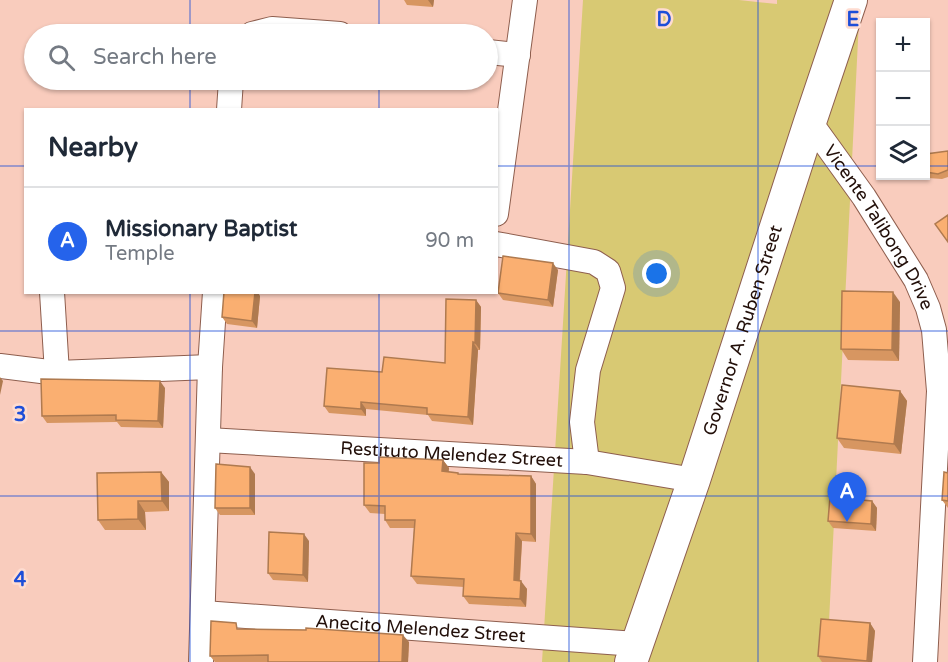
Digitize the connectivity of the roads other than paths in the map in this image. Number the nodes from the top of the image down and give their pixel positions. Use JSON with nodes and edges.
{"nodes":[{"id":1,"x":525,"y":0,"type":"edge"},
{"id":2,"x":851,"y":0,"type":"edge"},
{"id":3,"x":498,"y":53,"type":"edge"},
{"id":4,"x":518,"y":55,"type":"junction"},
{"id":5,"x":230,"y":90,"type":"edge"},
{"id":6,"x":229,"y":108,"type":"edge"},
{"id":7,"x":810,"y":122,"type":"junction"},
{"id":8,"x":498,"y":200,"type":"edge"},
{"id":9,"x":498,"y":244,"type":"edge"},
{"id":10,"x":52,"y":294,"type":"edge"},
{"id":11,"x":215,"y":294,"type":"edge"},
{"id":12,"x":938,"y":311,"type":"edge"},
{"id":13,"x":0,"y":366,"type":"edge"},
{"id":14,"x":210,"y":367,"type":"junction"},
{"id":15,"x":57,"y":373,"type":"junction"},
{"id":16,"x":208,"y":440,"type":"junction"},
{"id":17,"x":587,"y":462,"type":"junction"},
{"id":18,"x":694,"y":480,"type":"junction"},
{"id":19,"x":203,"y":614,"type":"junction"},
{"id":20,"x":633,"y":653,"type":"edge"},
{"id":21,"x":201,"y":662,"type":"edge"},
{"id":22,"x":925,"y":662,"type":"edge"}],
"edges":[{"from":1,"to":4,"type":"street"},
{"from":2,"to":7,"type":"main road","name":"Governor A. Ruben Street"},
{"from":3,"to":4,"type":"street"},
{"from":4,"to":8,"type":"street"},
{"from":5,"to":6,"type":"street"},
{"from":7,"to":12,"type":"street","name":"Vicente Talibong Drive"},
{"from":7,"to":18,"type":"main road","name":"Governor A. Ruben Street"},
{"from":9,"to":17,"type":"street"},
{"from":10,"to":15,"type":"street"},
{"from":11,"to":14,"type":"street"},
{"from":12,"to":22,"type":"street","name":"Vicente Talibong Drive"},
{"from":13,"to":15,"type":"street"},
{"from":14,"to":15,"type":"street"},
{"from":14,"to":16,"type":"street"},
{"from":16,"to":17,"type":"street","name":"Restituto Melendez Street"},
{"from":16,"to":19,"type":"street"},
{"from":17,"to":18,"type":"street","name":"Restituto Melendez Street"},
{"from":18,"to":20,"type":"main road","name":"Governor A. Ruben Street"},
{"from":19,"to":20,"type":"street","name":"Anecito Melendez Street"},
{"from":19,"to":21,"type":"street"}]}
